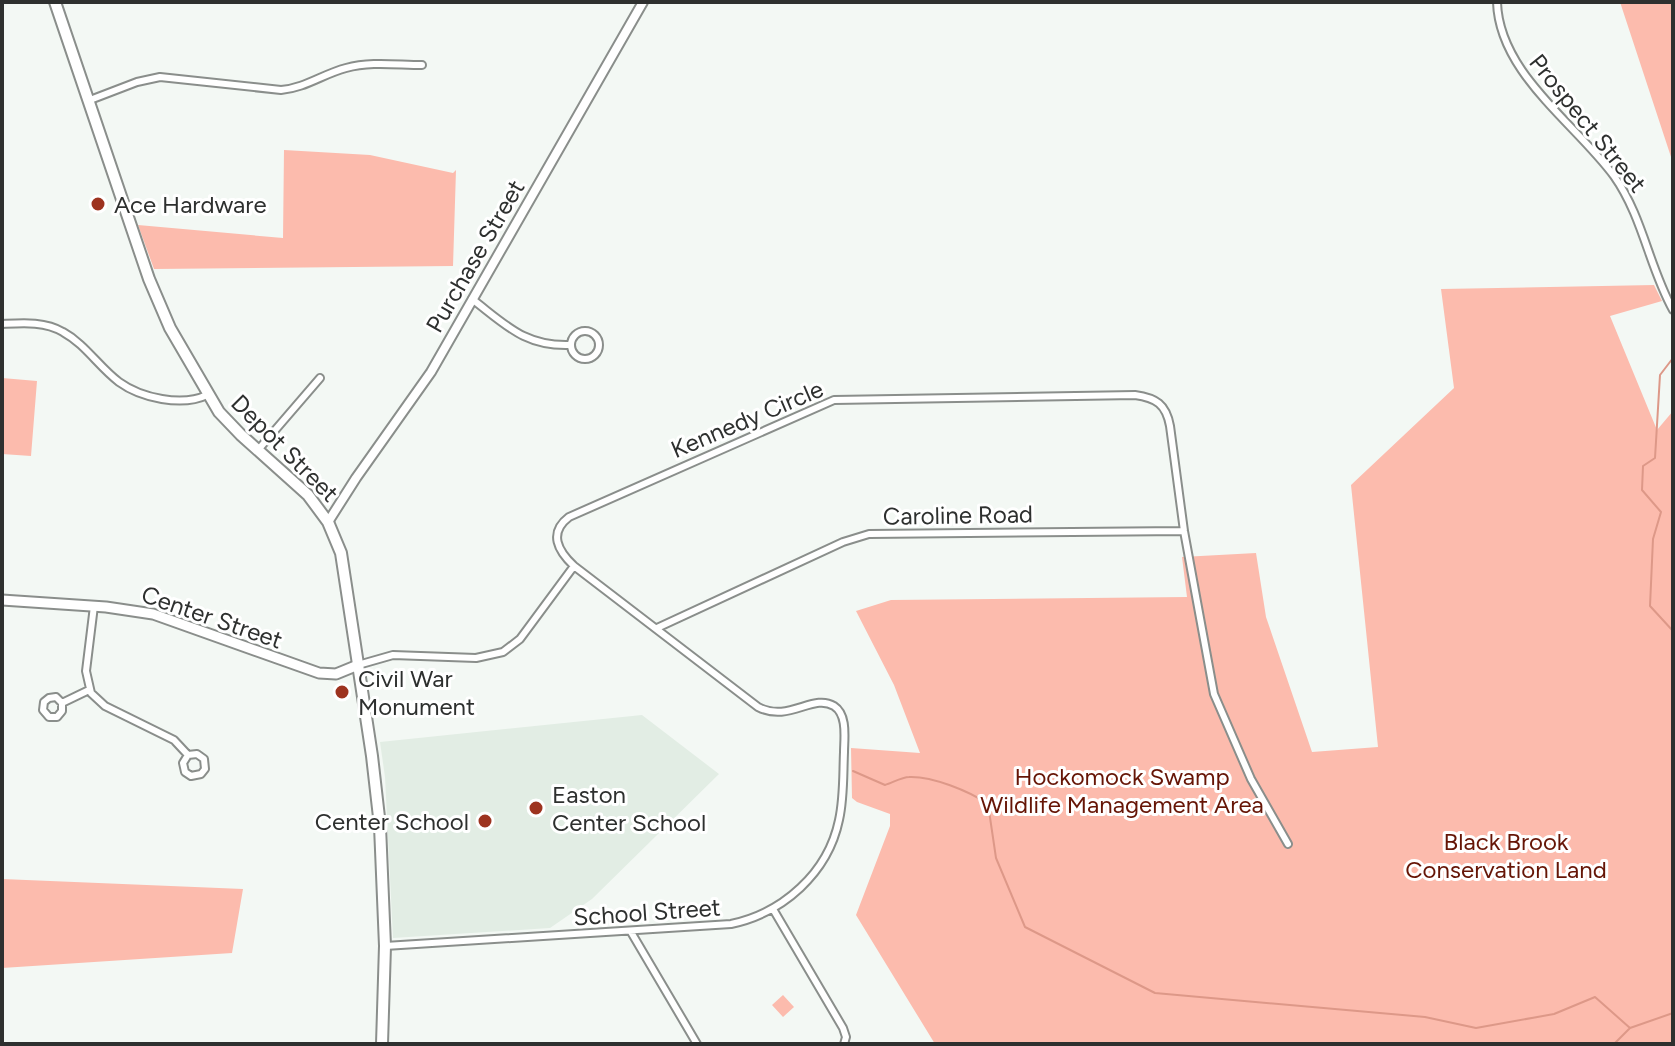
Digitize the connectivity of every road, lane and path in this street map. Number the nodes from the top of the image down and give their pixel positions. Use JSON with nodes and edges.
{"nodes":[{"id":1,"x":55,"y":2,"type":"edge"},
{"id":2,"x":643,"y":2,"type":"edge"},
{"id":3,"x":1497,"y":2,"type":"edge"},
{"id":4,"x":422,"y":65,"type":"dead end"},
{"id":5,"x":90,"y":100,"type":"junction"},
{"id":6,"x":472,"y":299,"type":"junction"},
{"id":7,"x":1673,"y":310,"type":"edge"},
{"id":8,"x":2,"y":324,"type":"edge"},
{"id":9,"x":571,"y":345,"type":"junction"},
{"id":10,"x":320,"y":378,"type":"dead end"},
{"id":11,"x":207,"y":395,"type":"junction"},
{"id":12,"x":258,"y":450,"type":"junction"},
{"id":13,"x":328,"y":522,"type":"junction"},
{"id":14,"x":1184,"y":531,"type":"junction"},
{"id":15,"x":574,"y":566,"type":"junction"},
{"id":16,"x":2,"y":600,"type":"edge"},
{"id":17,"x":94,"y":606,"type":"junction"},
{"id":18,"x":657,"y":628,"type":"junction"},
{"id":19,"x":358,"y":665,"type":"junction"},
{"id":20,"x":89,"y":690,"type":"junction"},
{"id":21,"x":62,"y":703,"type":"dead end"},
{"id":22,"x":833,"y":706,"type":"joint"},
{"id":23,"x":188,"y":755,"type":"dead end"},
{"id":24,"x":1288,"y":844,"type":"dead end"},
{"id":25,"x":773,"y":909,"type":"junction"},
{"id":26,"x":631,"y":932,"type":"junction"},
{"id":27,"x":385,"y":946,"type":"junction"},
{"id":28,"x":382,"y":1044,"type":"edge"},
{"id":29,"x":697,"y":1044,"type":"edge"},
{"id":30,"x":844,"y":1044,"type":"edge"}],
"edges":[{"from":1,"to":5,"type":"highway","name":"Depot Street"},
{"from":2,"to":6,"type":"street","name":"Purchase Street"},
{"from":3,"to":7,"type":"street","name":"Prospect Street"},
{"from":4,"to":5,"type":"street"},
{"from":5,"to":11,"type":"highway","name":"Depot Street"},
{"from":6,"to":9,"type":"street"},
{"from":6,"to":13,"type":"street","name":"Purchase Street"},
{"from":8,"to":11,"type":"street"},
{"from":9,"to":9,"type":"street"},
{"from":10,"to":12,"type":"street"},
{"from":11,"to":12,"type":"highway","name":"Depot Street"},
{"from":12,"to":13,"type":"highway","name":"Depot Street"},
{"from":13,"to":19,"type":"highway","name":"Depot Street"},
{"from":14,"to":15,"type":"street","name":"Kennedy Circle"},
{"from":14,"to":18,"type":"street","name":"Caroline Road"},
{"from":14,"to":24,"type":"street","name":"Kennedy Circle"},
{"from":15,"to":18,"type":"street","name":"Kennedy Circle"},
{"from":15,"to":19,"type":"street"},
{"from":16,"to":17,"type":"main road","name":"Center Street"},
{"from":17,"to":19,"type":"main road","name":"Center Street"},
{"from":17,"to":20,"type":"street"},
{"from":18,"to":22,"type":"street","name":"Kennedy Circle"},
{"from":19,"to":27,"type":"highway","name":"Depot Street"},
{"from":20,"to":21,"type":"street"},
{"from":20,"to":23,"type":"street"},
{"from":22,"to":25,"type":"street","name":"School Street"},
{"from":25,"to":26,"type":"street","name":"School Street"},
{"from":25,"to":30,"type":"street"},
{"from":26,"to":27,"type":"street","name":"School Street"},
{"from":26,"to":29,"type":"street"},
{"from":27,"to":28,"type":"highway","name":"Depot Street"}]}
